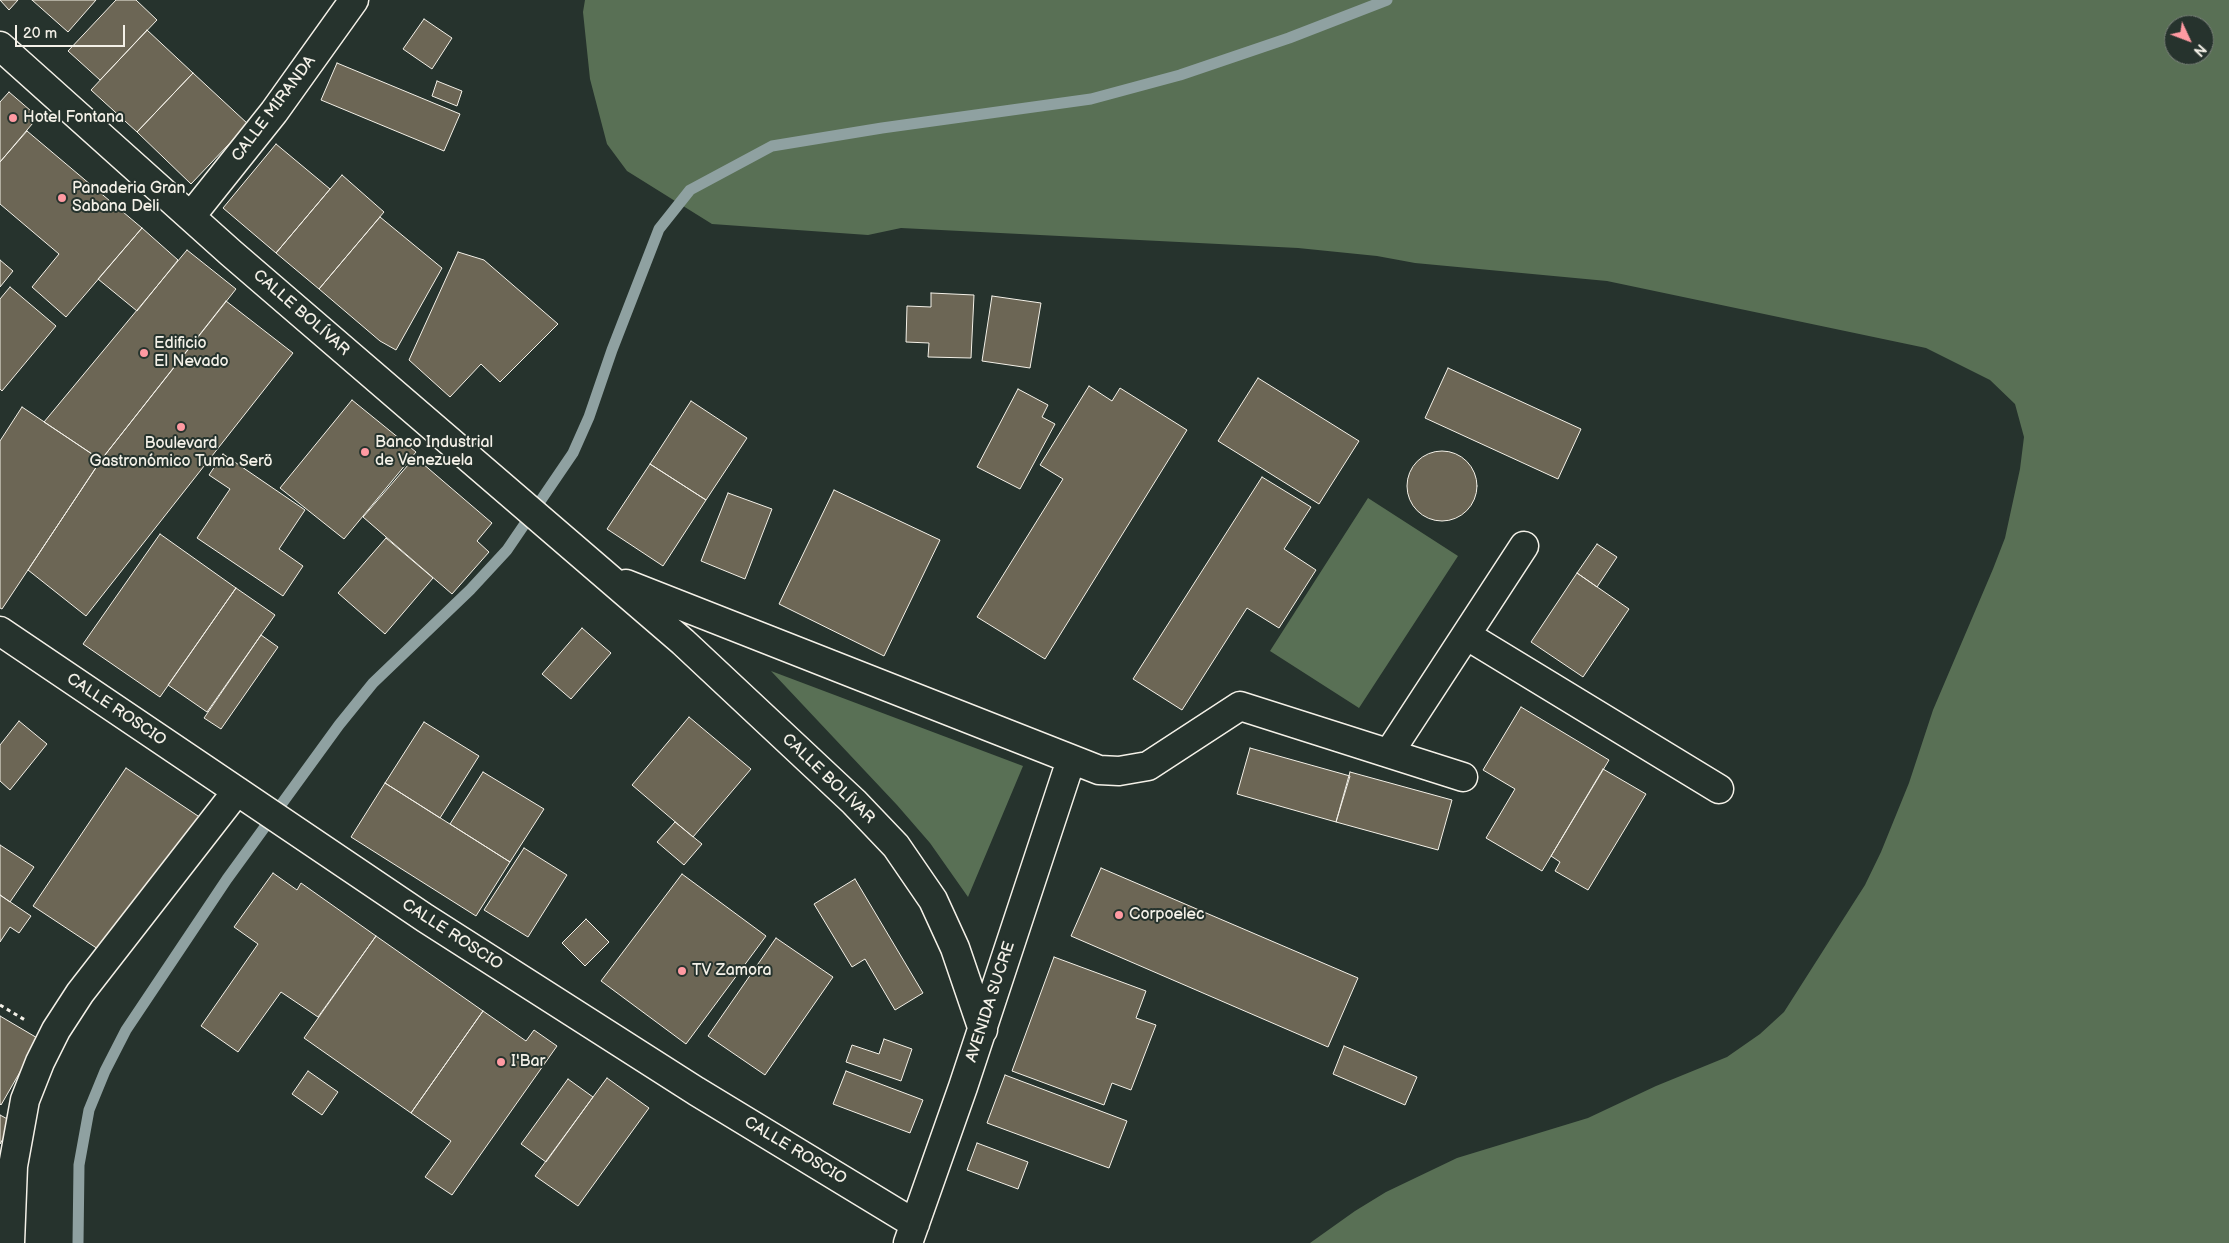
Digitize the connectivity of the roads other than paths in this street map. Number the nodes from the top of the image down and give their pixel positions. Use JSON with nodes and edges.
{"nodes":[{"id":1,"x":354,"y":0,"type":"edge"},
{"id":2,"x":0,"y":46,"type":"edge"},
{"id":3,"x":191,"y":216,"type":"junction"},
{"id":4,"x":1524,"y":546,"type":"dead end"},
{"id":5,"x":606,"y":576,"type":"junction"},
{"id":6,"x":0,"y":632,"type":"edge"},
{"id":7,"x":1466,"y":635,"type":"junction"},
{"id":8,"x":1389,"y":753,"type":"junction"},
{"id":9,"x":1071,"y":760,"type":"junction"},
{"id":10,"x":1463,"y":777,"type":"dead end"},
{"id":11,"x":1719,"y":789,"type":"dead end"},
{"id":12,"x":247,"y":798,"type":"junction"},
{"id":13,"x":983,"y":1030,"type":"junction"},
{"id":14,"x":911,"y":1233,"type":"edge"},
{"id":15,"x":10,"y":1243,"type":"edge"}],
"edges":[{"from":1,"to":3,"type":"street","name":"CALLE MIRANDA"},
{"from":2,"to":3,"type":"street","name":"CALLE BOLÍVAR"},
{"from":3,"to":5,"type":"street","name":"CALLE BOLÍVAR"},
{"from":4,"to":7,"type":"street"},
{"from":5,"to":9,"type":"street","name":"CALLE BOLÍVAR"},
{"from":5,"to":13,"type":"street","name":"CALLE BOLÍVAR"},
{"from":6,"to":12,"type":"street","name":"CALLE ROSCIO"},
{"from":7,"to":8,"type":"street"},
{"from":7,"to":11,"type":"street"},
{"from":8,"to":9,"type":"street","name":"CALLE BOLÍVAR"},
{"from":8,"to":10,"type":"street"},
{"from":9,"to":13,"type":"street","name":"AVENIDA SUCRE"},
{"from":12,"to":14,"type":"street","name":"CALLE ROSCIO"},
{"from":12,"to":15,"type":"street"},
{"from":13,"to":14,"type":"street","name":"AVENIDA SUCRE"}]}
